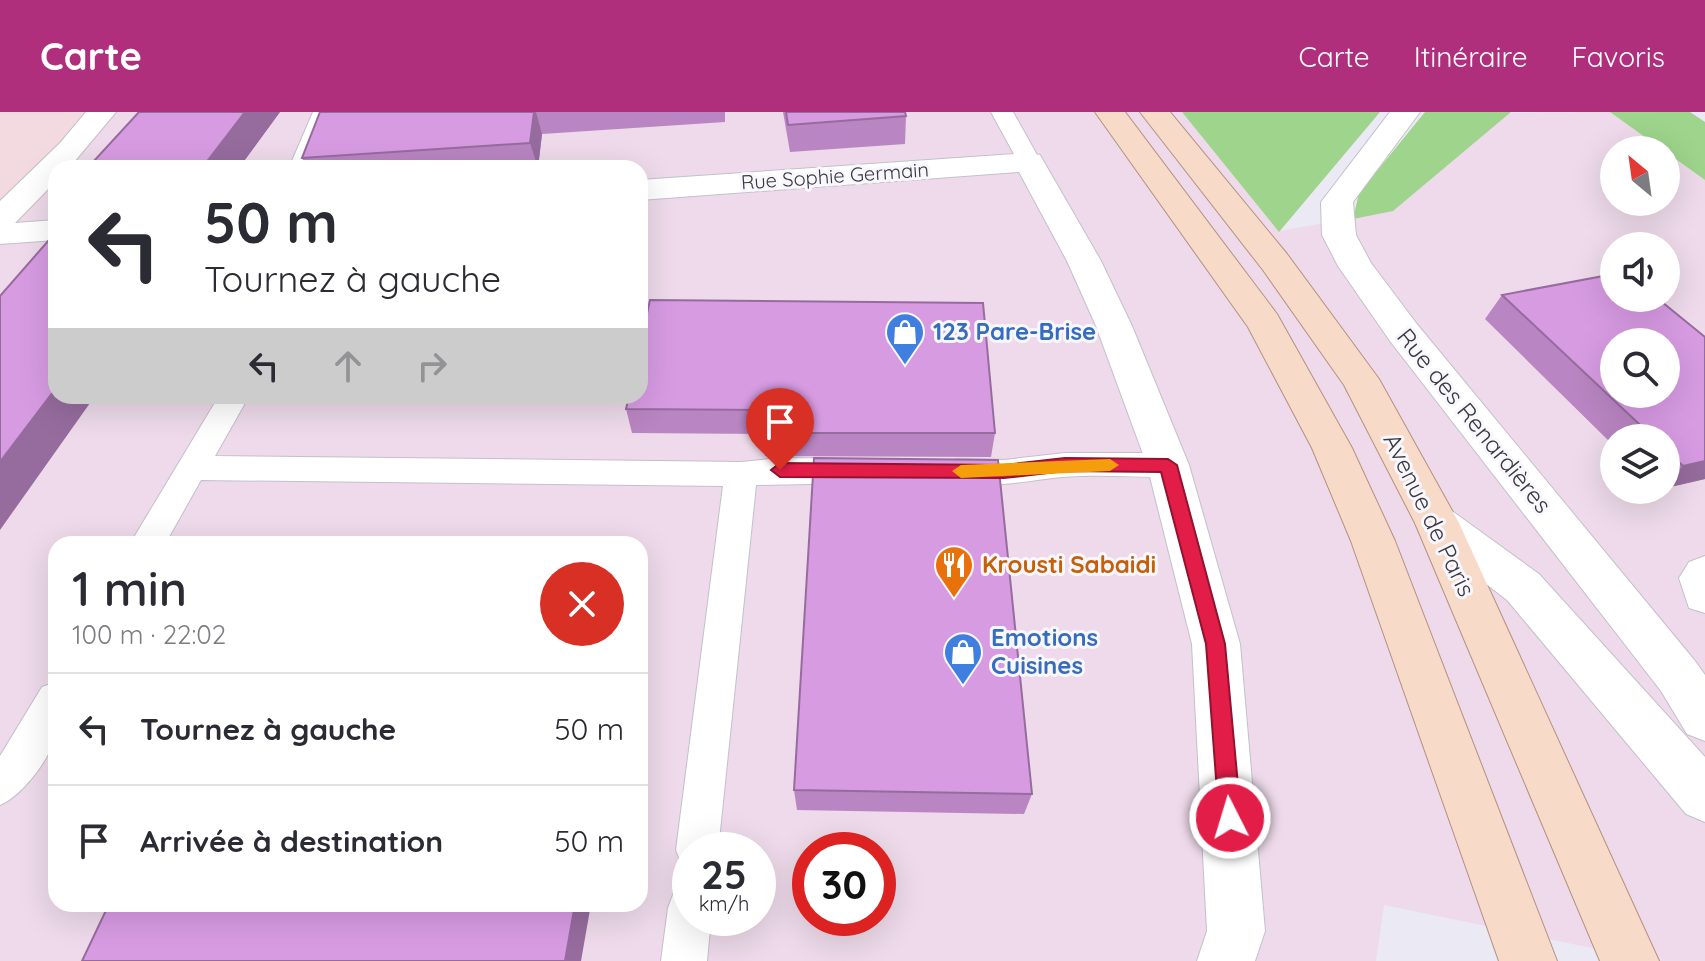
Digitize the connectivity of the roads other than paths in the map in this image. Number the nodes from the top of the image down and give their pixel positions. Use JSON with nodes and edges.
{"nodes":[{"id":1,"x":101,"y":112,"type":"edge"},
{"id":2,"x":324,"y":112,"type":"edge"},
{"id":3,"x":1002,"y":112,"type":"edge"},
{"id":4,"x":1110,"y":112,"type":"edge"},
{"id":5,"x":1155,"y":112,"type":"edge"},
{"id":6,"x":1405,"y":112,"type":"edge"},
{"id":7,"x":60,"y":160,"type":"edge"},
{"id":8,"x":304,"y":160,"type":"edge"},
{"id":9,"x":1029,"y":162,"type":"junction"},
{"id":10,"x":48,"y":172,"type":"edge"},
{"id":11,"x":648,"y":189,"type":"edge"},
{"id":12,"x":0,"y":219,"type":"edge"},
{"id":13,"x":48,"y":231,"type":"edge"},
{"id":14,"x":0,"y":234,"type":"edge"},
{"id":15,"x":229,"y":404,"type":"edge"},
{"id":16,"x":1168,"y":465,"type":"junction"},
{"id":17,"x":191,"y":468,"type":"junction"},
{"id":18,"x":892,"y":471,"type":"edge"},
{"id":19,"x":924,"y":471,"type":"edge"},
{"id":20,"x":741,"y":474,"type":"junction"},
{"id":21,"x":1437,"y":523,"type":"junction"},
{"id":22,"x":152,"y":536,"type":"edge"},
{"id":23,"x":1705,"y":575,"type":"edge"},
{"id":24,"x":1705,"y":594,"type":"edge"},
{"id":25,"x":48,"y":713,"type":"edge"},
{"id":26,"x":1705,"y":718,"type":"edge"},
{"id":27,"x":1698,"y":778,"type":"edge"},
{"id":28,"x":0,"y":785,"type":"edge"},
{"id":29,"x":699,"y":832,"type":"edge"},
{"id":30,"x":687,"y":936,"type":"edge"},
{"id":31,"x":684,"y":961,"type":"edge"},
{"id":32,"x":1226,"y":961,"type":"edge"},
{"id":33,"x":1528,"y":961,"type":"edge"},
{"id":34,"x":1630,"y":961,"type":"edge"}],
"edges":[{"from":1,"to":7,"type":"street"},
{"from":2,"to":8,"type":"lane"},
{"from":3,"to":9,"type":"lane"},
{"from":4,"to":33,"type":"main road"},
{"from":5,"to":21,"type":"main road","name":"Avenue de Paris"},
{"from":6,"to":26,"type":"street","name":"Rue des Renardières"},
{"from":9,"to":11,"type":"street","name":"Rue Sophie Germain"},
{"from":9,"to":16,"type":"street"},
{"from":10,"to":12,"type":"street"},
{"from":13,"to":14,"type":"street"},
{"from":15,"to":17,"type":"lane"},
{"from":16,"to":19,"type":"lane"},
{"from":16,"to":32,"type":"street"},
{"from":17,"to":20,"type":"lane"},
{"from":17,"to":22,"type":"lane"},
{"from":18,"to":20,"type":"lane"},
{"from":20,"to":29,"type":"lane"},
{"from":21,"to":27,"type":"street"},
{"from":21,"to":34,"type":"main road","name":"Avenue de Paris"},
{"from":23,"to":24,"type":"street"},
{"from":25,"to":28,"type":"lane"},
{"from":30,"to":31,"type":"lane"}]}
